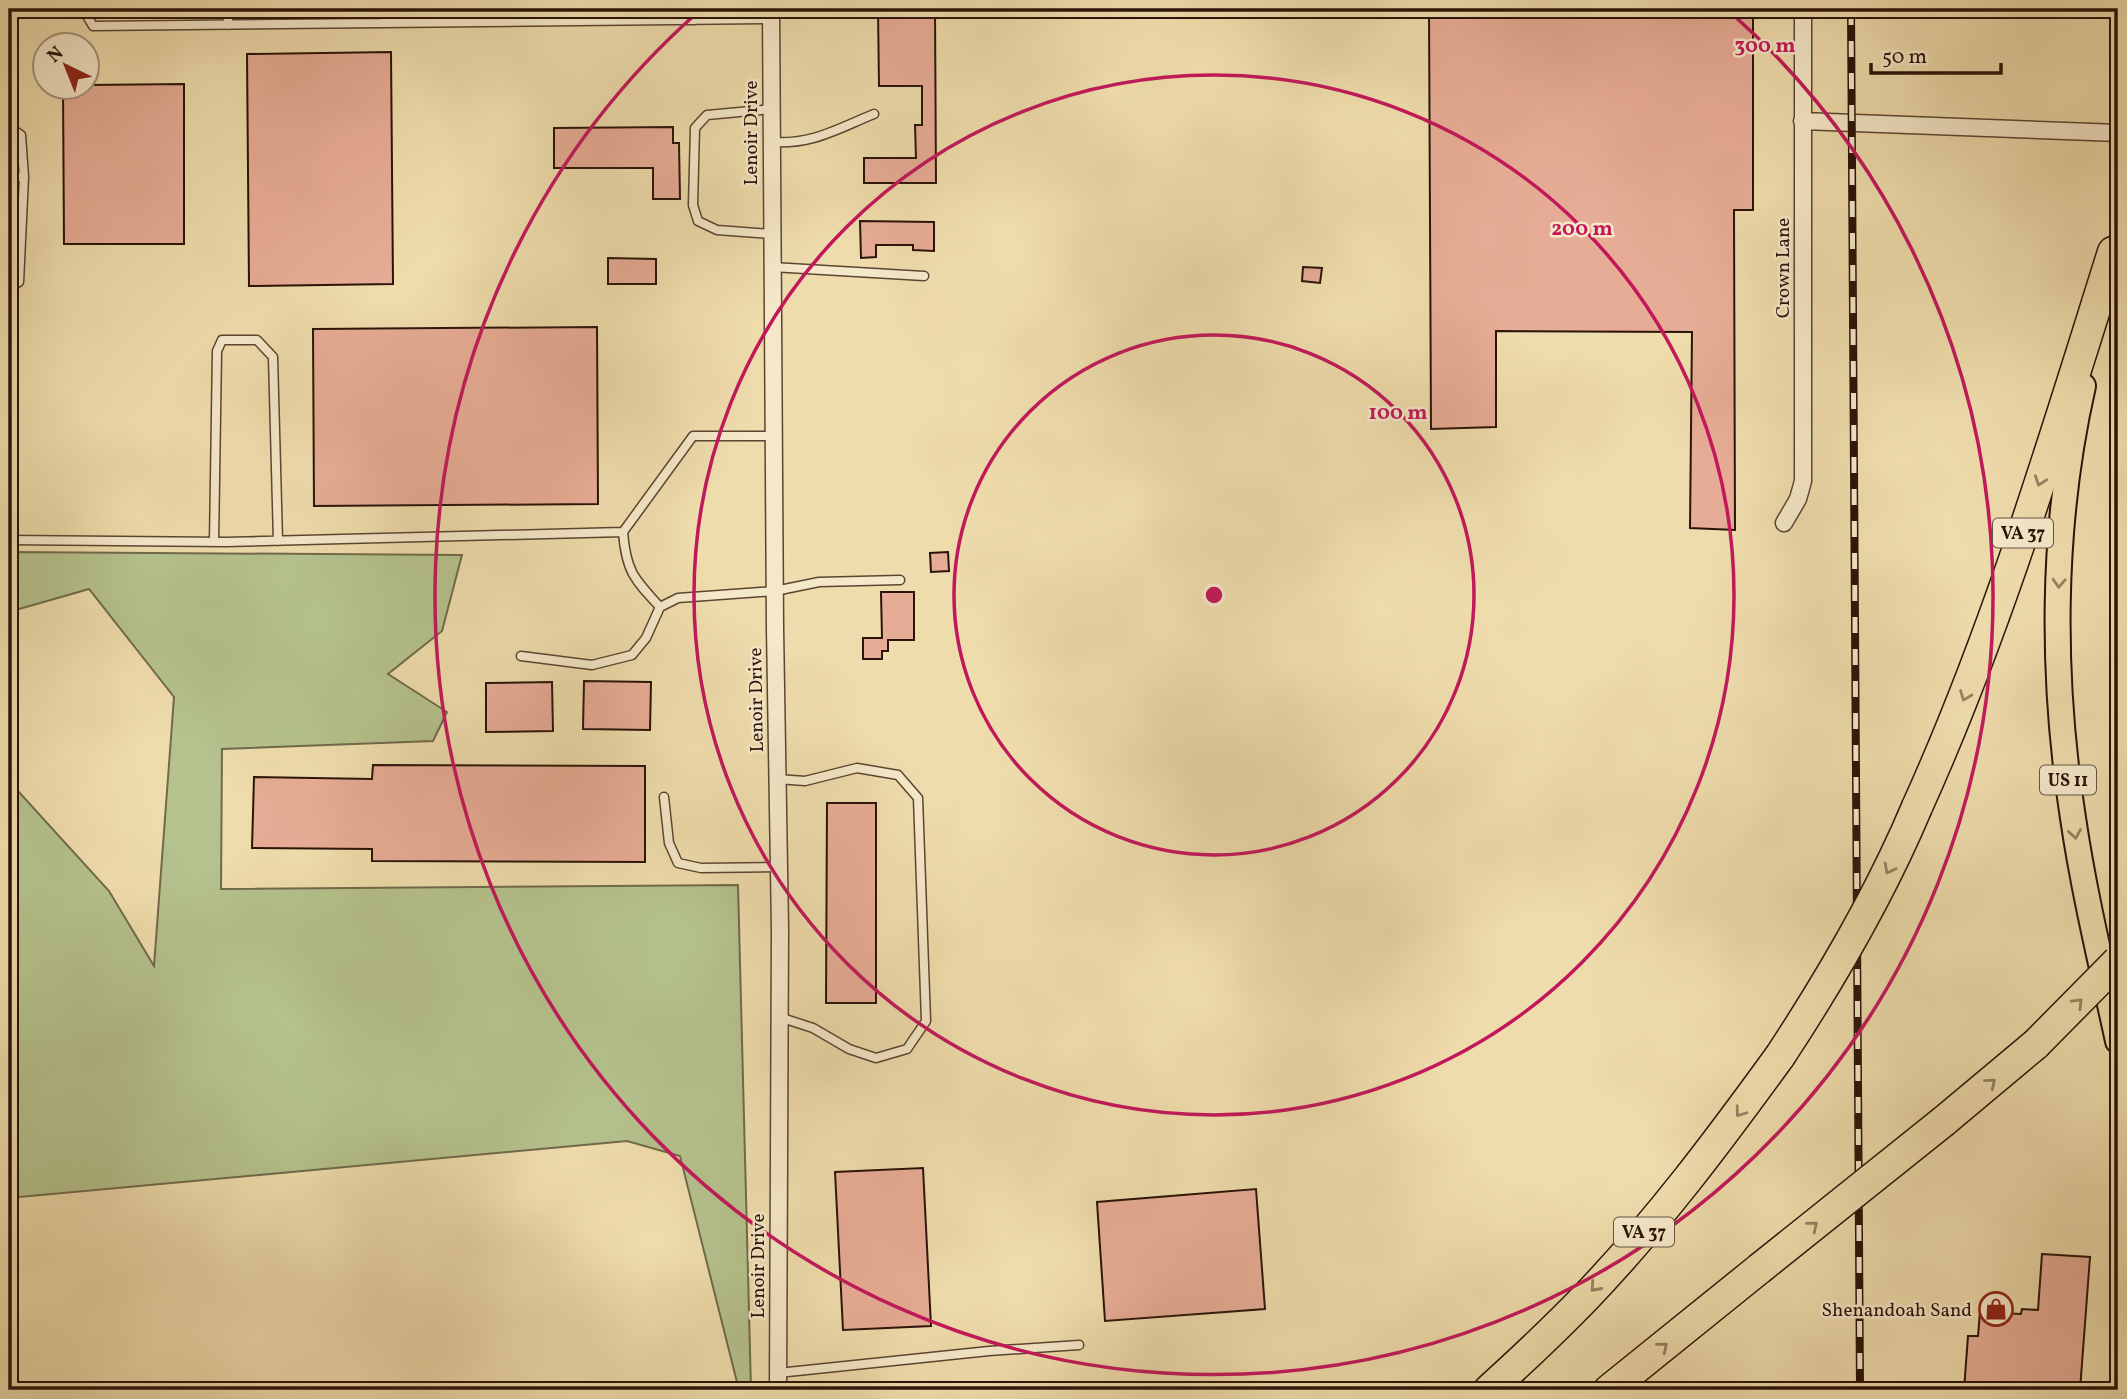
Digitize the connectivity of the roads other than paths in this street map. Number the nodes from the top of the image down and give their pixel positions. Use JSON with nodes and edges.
{"nodes":[{"id":1,"x":83,"y":9,"type":"edge"},
{"id":2,"x":228,"y":9,"type":"edge"},
{"id":3,"x":384,"y":9,"type":"edge"},
{"id":4,"x":541,"y":9,"type":"edge"},
{"id":5,"x":695,"y":9,"type":"edge"},
{"id":6,"x":1803,"y":9,"type":"edge"},
{"id":7,"x":771,"y":14,"type":"edge"},
{"id":8,"x":695,"y":20,"type":"junction"},
{"id":9,"x":541,"y":21,"type":"junction"},
{"id":10,"x":384,"y":23,"type":"junction"},
{"id":11,"x":228,"y":25,"type":"junction"},
{"id":12,"x":771,"y":109,"type":"junction"},
{"id":13,"x":874,"y":114,"type":"dead end"},
{"id":14,"x":1802,"y":121,"type":"junction"},
{"id":15,"x":9,"y":127,"type":"edge"},
{"id":16,"x":2118,"y":133,"type":"edge"},
{"id":17,"x":771,"y":142,"type":"junction"},
{"id":18,"x":9,"y":177,"type":"edge"},
{"id":19,"x":24,"y":177,"type":"junction"},
{"id":20,"x":772,"y":234,"type":"junction"},
{"id":21,"x":2113,"y":253,"type":"joint"},
{"id":22,"x":772,"y":267,"type":"junction"},
{"id":23,"x":923,"y":276,"type":"dead end"},
{"id":24,"x":9,"y":287,"type":"edge"},
{"id":25,"x":773,"y":436,"type":"junction"},
{"id":26,"x":1784,"y":523,"type":"dead end"},
{"id":27,"x":623,"y":532,"type":"junction"},
{"id":28,"x":9,"y":540,"type":"edge"},
{"id":29,"x":278,"y":541,"type":"junction"},
{"id":30,"x":214,"y":542,"type":"junction"},
{"id":31,"x":900,"y":580,"type":"dead end"},
{"id":32,"x":775,"y":591,"type":"junction"},
{"id":33,"x":660,"y":607,"type":"junction"},
{"id":34,"x":521,"y":656,"type":"dead end"},
{"id":35,"x":777,"y":779,"type":"junction"},
{"id":36,"x":664,"y":797,"type":"dead end"},
{"id":37,"x":779,"y":867,"type":"junction"},
{"id":38,"x":2118,"y":961,"type":"edge"},
{"id":39,"x":779,"y":1017,"type":"junction"},
{"id":40,"x":2118,"y":1041,"type":"edge"},
{"id":41,"x":1079,"y":1345,"type":"dead end"},
{"id":42,"x":778,"y":1373,"type":"junction"},
{"id":43,"x":778,"y":1390,"type":"edge"},
{"id":44,"x":1489,"y":1390,"type":"edge"},
{"id":45,"x":1609,"y":1390,"type":"edge"}],
"edges":[{"from":1,"to":11,"type":"lane"},
{"from":2,"to":11,"type":"lane"},
{"from":3,"to":10,"type":"lane"},
{"from":4,"to":9,"type":"lane"},
{"from":5,"to":8,"type":"lane"},
{"from":6,"to":14,"type":"street","name":"Crown Lane"},
{"from":7,"to":8,"type":"lane"},
{"from":7,"to":12,"type":"street","name":"Lenoir Drive"},
{"from":8,"to":9,"type":"lane"},
{"from":9,"to":10,"type":"lane"},
{"from":10,"to":11,"type":"lane"},
{"from":12,"to":17,"type":"street","name":"Lenoir Drive"},
{"from":12,"to":20,"type":"lane"},
{"from":13,"to":17,"type":"lane"},
{"from":14,"to":16,"type":"street"},
{"from":14,"to":26,"type":"street","name":"Crown Lane"},
{"from":15,"to":19,"type":"lane"},
{"from":17,"to":20,"type":"street","name":"Lenoir Drive"},
{"from":18,"to":19,"type":"lane"},
{"from":19,"to":24,"type":"lane"},
{"from":20,"to":22,"type":"street","name":"Lenoir Drive"},
{"from":21,"to":40,"type":"main road","number":"US 11","one_way":true},
{"from":21,"to":44,"type":"highway","number":"VA 37","one_way":true,"bridge":true},
{"from":22,"to":23,"type":"lane"},
{"from":22,"to":25,"type":"street","name":"Lenoir Drive"},
{"from":25,"to":27,"type":"lane"},
{"from":25,"to":32,"type":"street","name":"Lenoir Drive"},
{"from":27,"to":29,"type":"lane"},
{"from":27,"to":33,"type":"lane"},
{"from":28,"to":30,"type":"lane"},
{"from":29,"to":30,"type":"lane"},
{"from":29,"to":30,"type":"lane"},
{"from":31,"to":32,"type":"lane"},
{"from":32,"to":33,"type":"lane"},
{"from":32,"to":35,"type":"street","name":"Lenoir Drive"},
{"from":33,"to":34,"type":"lane"},
{"from":35,"to":37,"type":"street","name":"Lenoir Drive"},
{"from":35,"to":39,"type":"lane"},
{"from":36,"to":37,"type":"lane"},
{"from":37,"to":39,"type":"street","name":"Lenoir Drive"},
{"from":45,"to":38,"type":"highway","one_way":true,"bridge":true},
{"from":39,"to":42,"type":"street","name":"Lenoir Drive"},
{"from":41,"to":42,"type":"lane"},
{"from":42,"to":43,"type":"street","name":"Lenoir Drive"}]}
